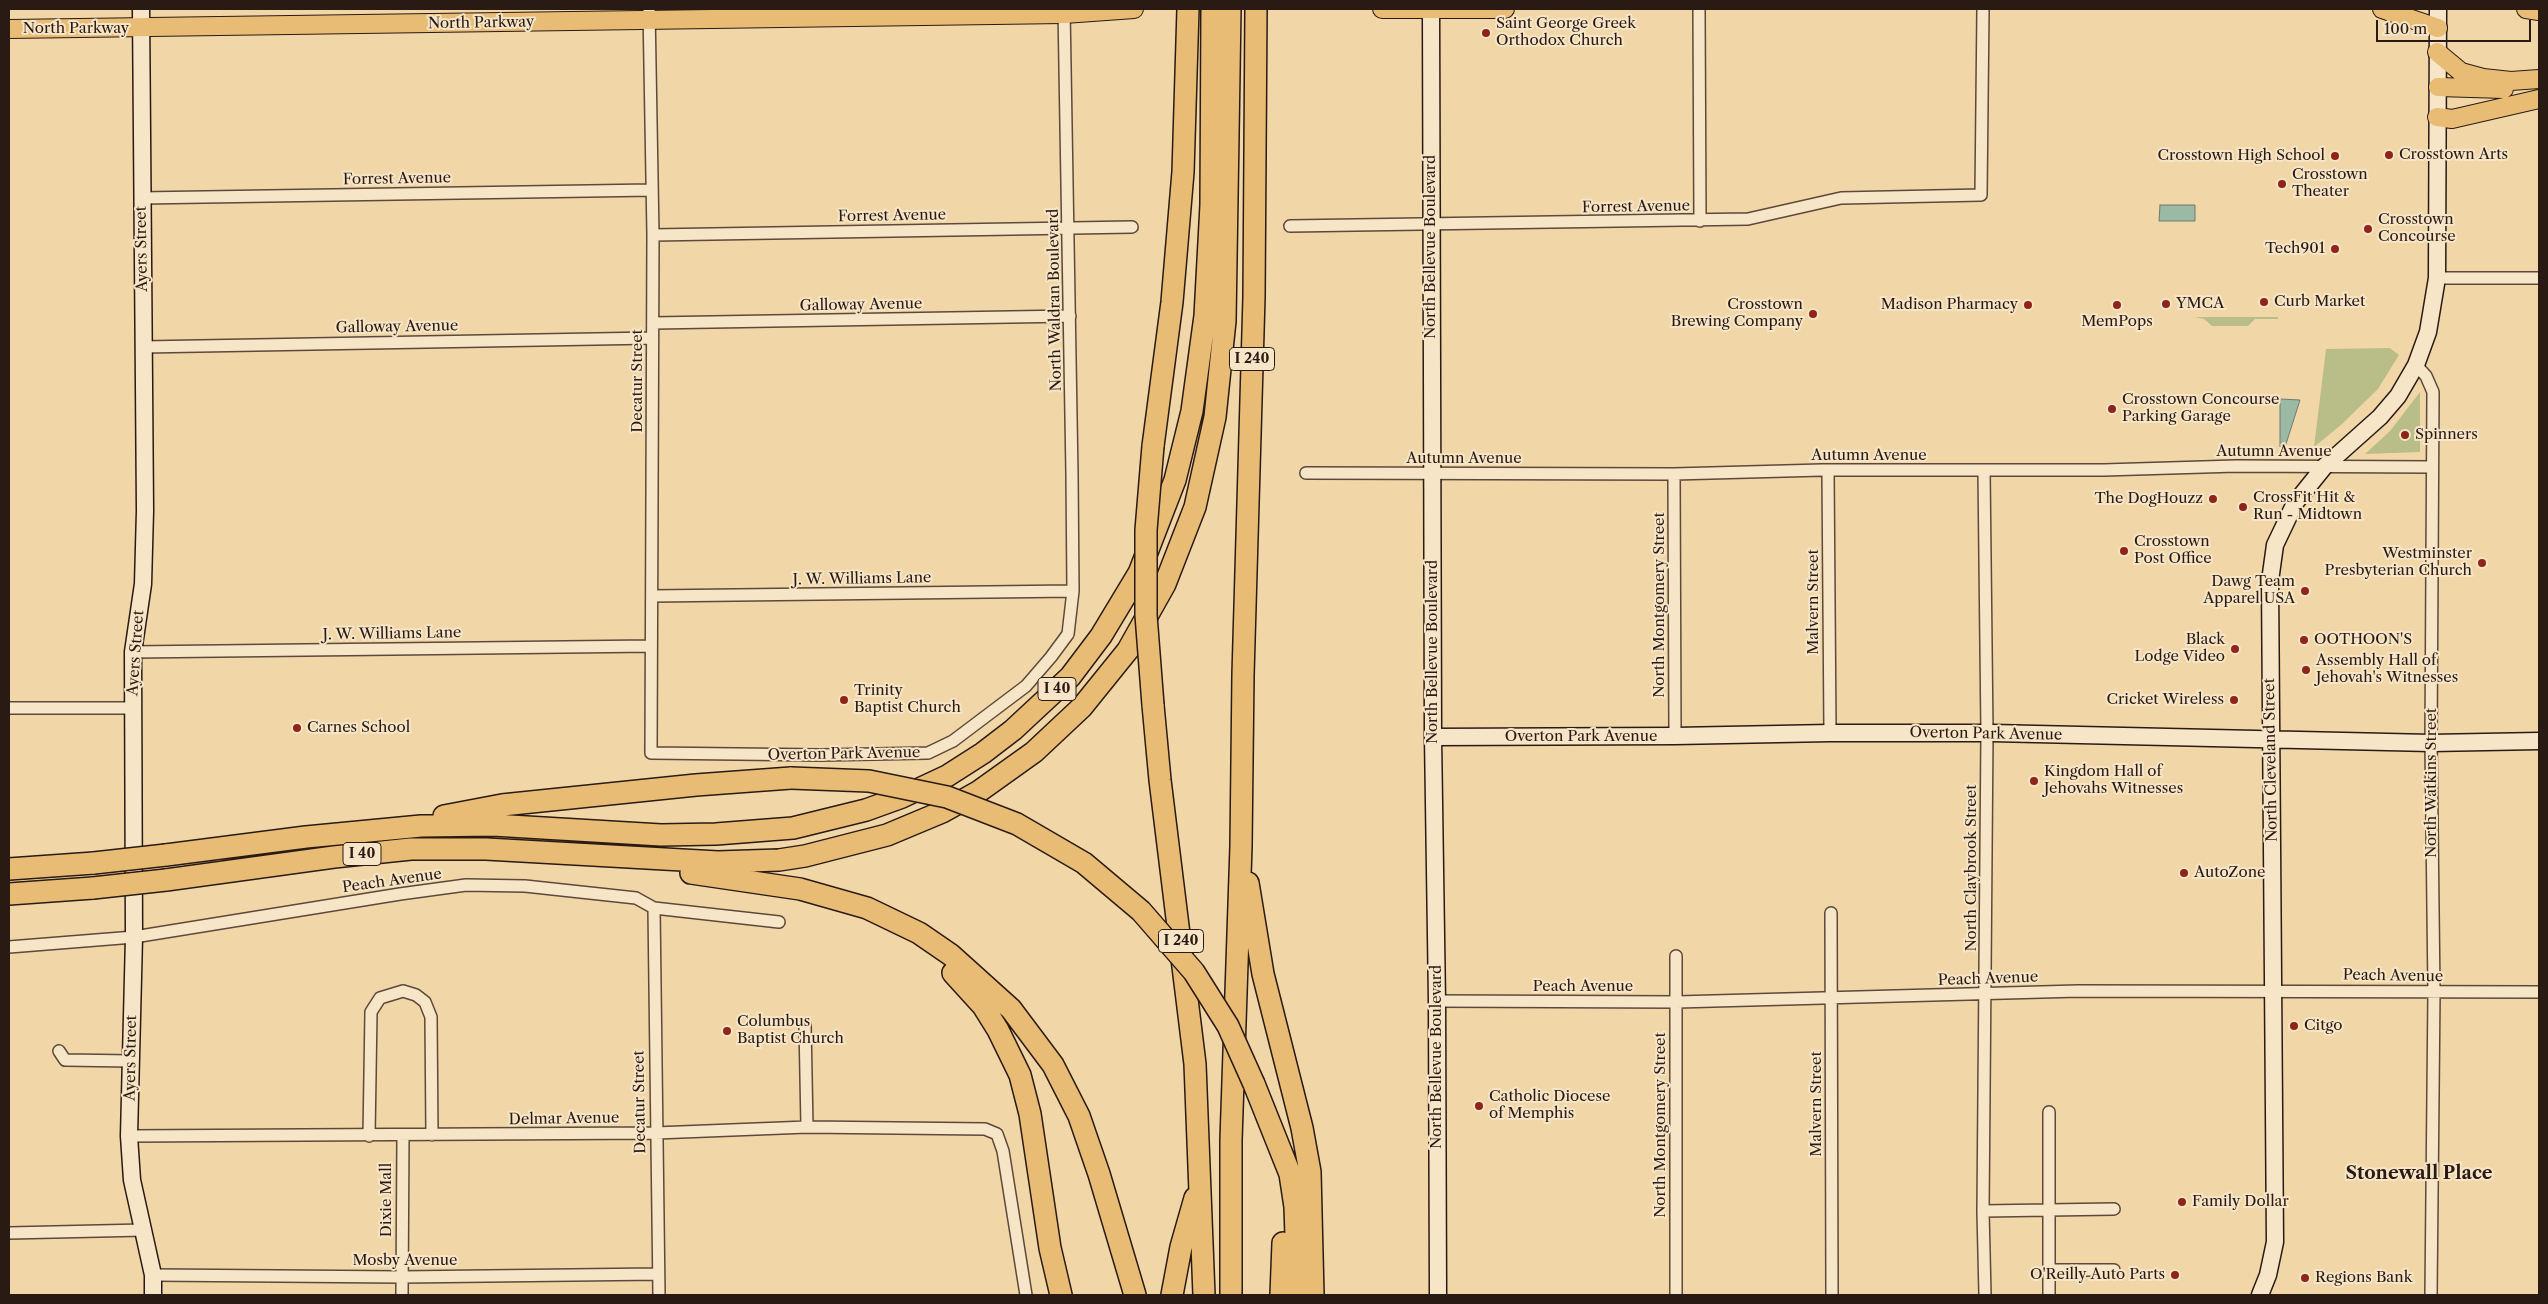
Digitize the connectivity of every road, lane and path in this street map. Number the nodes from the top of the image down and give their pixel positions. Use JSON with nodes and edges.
{"nodes":[{"id":1,"x":141,"y":9,"type":"edge"},
{"id":2,"x":1134,"y":9,"type":"edge"},
{"id":3,"x":1188,"y":9,"type":"edge"},
{"id":4,"x":1212,"y":9,"type":"edge"},
{"id":5,"x":1230,"y":9,"type":"edge"},
{"id":6,"x":1256,"y":9,"type":"edge"},
{"id":7,"x":1263,"y":9,"type":"edge"},
{"id":8,"x":1382,"y":9,"type":"edge"},
{"id":9,"x":1505,"y":9,"type":"edge"},
{"id":10,"x":1698,"y":9,"type":"edge"},
{"id":11,"x":1983,"y":9,"type":"edge"},
{"id":12,"x":2382,"y":9,"type":"edge"},
{"id":13,"x":2438,"y":9,"type":"edge"},
{"id":14,"x":2526,"y":9,"type":"edge"},
{"id":15,"x":1431,"y":10,"type":"edge"},
{"id":16,"x":1064,"y":11,"type":"edge"},
{"id":17,"x":2539,"y":11,"type":"edge"},
{"id":18,"x":649,"y":14,"type":"edge"},
{"id":19,"x":140,"y":28,"type":"junction"},
{"id":20,"x":2438,"y":28,"type":"junction"},
{"id":21,"x":9,"y":29,"type":"edge"},
{"id":22,"x":1256,"y":42,"type":"junction"},
{"id":23,"x":2437,"y":52,"type":"junction"},
{"id":24,"x":2539,"y":79,"type":"edge"},
{"id":25,"x":2539,"y":83,"type":"edge"},
{"id":26,"x":2438,"y":87,"type":"junction"},
{"id":27,"x":2539,"y":98,"type":"edge"},
{"id":28,"x":2437,"y":117,"type":"junction"},
{"id":29,"x":652,"y":190,"type":"junction"},
{"id":30,"x":141,"y":198,"type":"junction"},
{"id":31,"x":1700,"y":221,"type":"junction"},
{"id":32,"x":1431,"y":225,"type":"junction"},
{"id":33,"x":1290,"y":226,"type":"dead end"},
{"id":34,"x":1132,"y":227,"type":"dead end"},
{"id":35,"x":1068,"y":229,"type":"junction"},
{"id":36,"x":653,"y":234,"type":"junction"},
{"id":37,"x":2437,"y":278,"type":"junction"},
{"id":38,"x":2539,"y":278,"type":"edge"},
{"id":39,"x":1070,"y":316,"type":"junction"},
{"id":40,"x":653,"y":323,"type":"junction"},
{"id":41,"x":652,"y":338,"type":"junction"},
{"id":42,"x":143,"y":346,"type":"junction"},
{"id":43,"x":2416,"y":365,"type":"junction"},
{"id":44,"x":2324,"y":467,"type":"junction"},
{"id":45,"x":2432,"y":467,"type":"junction"},
{"id":46,"x":1828,"y":471,"type":"junction"},
{"id":47,"x":1984,"y":471,"type":"junction"},
{"id":48,"x":1306,"y":473,"type":"dead end"},
{"id":49,"x":1432,"y":474,"type":"junction"},
{"id":50,"x":1674,"y":474,"type":"junction"},
{"id":51,"x":1073,"y":591,"type":"junction"},
{"id":52,"x":652,"y":596,"type":"junction"},
{"id":53,"x":651,"y":646,"type":"junction"},
{"id":54,"x":133,"y":652,"type":"junction"},
{"id":55,"x":9,"y":708,"type":"edge"},
{"id":56,"x":133,"y":708,"type":"junction"},
{"id":57,"x":1830,"y":732,"type":"junction"},
{"id":58,"x":1987,"y":733,"type":"junction"},
{"id":59,"x":1675,"y":736,"type":"junction"},
{"id":60,"x":1433,"y":737,"type":"junction"},
{"id":61,"x":2271,"y":740,"type":"junction"},
{"id":62,"x":2539,"y":741,"type":"edge"},
{"id":63,"x":2431,"y":742,"type":"junction"},
{"id":64,"x":651,"y":753,"type":"joint"},
{"id":65,"x":381,"y":829,"type":"junction"},
{"id":66,"x":1242,"y":846,"type":"junction"},
{"id":67,"x":559,"y":852,"type":"junction"},
{"id":68,"x":9,"y":869,"type":"edge"},
{"id":69,"x":9,"y":894,"type":"edge"},
{"id":70,"x":654,"y":908,"type":"junction"},
{"id":71,"x":1831,"y":913,"type":"dead end"},
{"id":72,"x":779,"y":922,"type":"dead end"},
{"id":73,"x":919,"y":933,"type":"junction"},
{"id":74,"x":134,"y":937,"type":"junction"},
{"id":75,"x":9,"y":947,"type":"edge"},
{"id":76,"x":1676,"y":956,"type":"dead end"},
{"id":77,"x":2274,"y":990,"type":"junction"},
{"id":78,"x":2434,"y":992,"type":"junction"},
{"id":79,"x":2539,"y":992,"type":"edge"},
{"id":80,"x":1986,"y":993,"type":"junction"},
{"id":81,"x":1832,"y":999,"type":"junction"},
{"id":82,"x":1437,"y":1001,"type":"junction"},
{"id":83,"x":1677,"y":1002,"type":"junction"},
{"id":84,"x":804,"y":1025,"type":"dead end"},
{"id":85,"x":59,"y":1052,"type":"dead end"},
{"id":86,"x":131,"y":1061,"type":"junction"},
{"id":87,"x":2049,"y":1112,"type":"dead end"},
{"id":88,"x":807,"y":1127,"type":"junction"},
{"id":89,"x":656,"y":1133,"type":"junction"},
{"id":90,"x":432,"y":1135,"type":"junction"},
{"id":91,"x":129,"y":1136,"type":"junction"},
{"id":92,"x":370,"y":1136,"type":"junction"},
{"id":93,"x":403,"y":1136,"type":"junction"},
{"id":94,"x":1284,"y":1175,"type":"junction"},
{"id":95,"x":1200,"y":1179,"type":"junction"},
{"id":96,"x":2114,"y":1209,"type":"dead end"},
{"id":97,"x":2048,"y":1210,"type":"junction"},
{"id":98,"x":1983,"y":1211,"type":"junction"},
{"id":99,"x":144,"y":1230,"type":"junction"},
{"id":100,"x":9,"y":1233,"type":"edge"},
{"id":101,"x":2049,"y":1270,"type":"junction"},
{"id":102,"x":2114,"y":1270,"type":"dead end"},
{"id":103,"x":658,"y":1274,"type":"junction"},
{"id":104,"x":153,"y":1275,"type":"junction"},
{"id":105,"x":402,"y":1277,"type":"junction"},
{"id":106,"x":153,"y":1295,"type":"edge"},
{"id":107,"x":402,"y":1295,"type":"edge"},
{"id":108,"x":658,"y":1295,"type":"edge"},
{"id":109,"x":1026,"y":1295,"type":"edge"},
{"id":110,"x":1062,"y":1295,"type":"edge"},
{"id":111,"x":1136,"y":1295,"type":"edge"},
{"id":112,"x":1172,"y":1295,"type":"edge"},
{"id":113,"x":1204,"y":1295,"type":"edge"},
{"id":114,"x":1231,"y":1295,"type":"edge"},
{"id":115,"x":1281,"y":1295,"type":"edge"},
{"id":116,"x":1298,"y":1295,"type":"edge"},
{"id":117,"x":1313,"y":1295,"type":"edge"},
{"id":118,"x":1438,"y":1295,"type":"edge"},
{"id":119,"x":1676,"y":1295,"type":"edge"},
{"id":120,"x":1832,"y":1295,"type":"edge"},
{"id":121,"x":1985,"y":1295,"type":"edge"},
{"id":122,"x":2049,"y":1295,"type":"edge"},
{"id":123,"x":2260,"y":1295,"type":"edge"},
{"id":124,"x":2431,"y":1295,"type":"edge"}],
"edges":[{"from":1,"to":19,"type":"street","name":"Ayers Street"},
{"from":2,"to":16,"type":"main road","name":"North Parkway"},
{"from":3,"to":95,"type":"highway","number":"I 240","bridge":true},
{"from":4,"to":65,"type":"highway","number":"I 40"},
{"from":5,"to":67,"type":"highway","number":"I 40"},
{"from":6,"to":22,"type":"highway","number":"I 240"},
{"from":7,"to":22,"type":"highway"},
{"from":8,"to":15,"type":"main road"},
{"from":9,"to":15,"type":"main road"},
{"from":10,"to":31,"type":"street"},
{"from":11,"to":31,"type":"street","name":"Forrest Avenue"},
{"from":12,"to":20,"type":"main road"},
{"from":13,"to":20,"type":"street"},
{"from":14,"to":17,"type":"main road"},
{"from":15,"to":32,"type":"street","name":"North Bellevue Boulevard"},
{"from":16,"to":18,"type":"main road","name":"North Parkway"},
{"from":16,"to":35,"type":"street","name":"North Waldran Boulevard"},
{"from":18,"to":19,"type":"main road","name":"North Parkway"},
{"from":18,"to":29,"type":"street","name":"Decatur Street"},
{"from":19,"to":21,"type":"main road","name":"North Parkway"},
{"from":19,"to":30,"type":"street","name":"Ayers Street"},
{"from":20,"to":23,"type":"street"},
{"from":22,"to":66,"type":"highway","number":"I 240"},
{"from":23,"to":24,"type":"main road"},
{"from":23,"to":26,"type":"street"},
{"from":25,"to":26,"type":"main road"},
{"from":26,"to":28,"type":"street"},
{"from":27,"to":28,"type":"main road"},
{"from":28,"to":37,"type":"street"},
{"from":29,"to":30,"type":"street","name":"Forrest Avenue"},
{"from":29,"to":36,"type":"street","name":"Decatur Street"},
{"from":30,"to":42,"type":"street","name":"Ayers Street"},
{"from":31,"to":32,"type":"street","name":"Forrest Avenue"},
{"from":32,"to":33,"type":"street","name":"Forrest Avenue"},
{"from":32,"to":49,"type":"street","name":"North Bellevue Boulevard"},
{"from":34,"to":35,"type":"street","name":"Forrest Avenue"},
{"from":35,"to":36,"type":"street","name":"Forrest Avenue"},
{"from":35,"to":39,"type":"street","name":"North Waldran Boulevard"},
{"from":36,"to":40,"type":"street","name":"Decatur Street"},
{"from":37,"to":38,"type":"street"},
{"from":37,"to":43,"type":"street"},
{"from":39,"to":40,"type":"street","name":"Galloway Avenue"},
{"from":39,"to":51,"type":"street","name":"North Waldran Boulevard"},
{"from":40,"to":41,"type":"street","name":"Decatur Street"},
{"from":41,"to":42,"type":"street","name":"Galloway Avenue"},
{"from":41,"to":52,"type":"street","name":"Decatur Street"},
{"from":42,"to":54,"type":"street","name":"Ayers Street"},
{"from":43,"to":44,"type":"street","name":"North Cleveland Street"},
{"from":43,"to":45,"type":"street","name":"North Watkins Street"},
{"from":44,"to":45,"type":"street","name":"Autumn Avenue"},
{"from":44,"to":47,"type":"street","name":"Autumn Avenue"},
{"from":44,"to":61,"type":"street","name":"North Cleveland Street"},
{"from":45,"to":63,"type":"street","name":"North Watkins Street"},
{"from":46,"to":47,"type":"street","name":"Autumn Avenue"},
{"from":46,"to":50,"type":"street","name":"Autumn Avenue"},
{"from":46,"to":57,"type":"street","name":"Malvern Street"},
{"from":47,"to":58,"type":"street","name":"North Claybrook Street"},
{"from":48,"to":49,"type":"street","name":"Autumn Avenue"},
{"from":49,"to":50,"type":"street","name":"Autumn Avenue"},
{"from":49,"to":60,"type":"street","name":"North Bellevue Boulevard"},
{"from":50,"to":59,"type":"street","name":"North Montgomery Street"},
{"from":51,"to":52,"type":"street","name":"J. W. Williams Lane"},
{"from":51,"to":64,"type":"street","name":"Overton Park Avenue"},
{"from":52,"to":53,"type":"street","name":"Decatur Street"},
{"from":53,"to":54,"type":"street","name":"J. W. Williams Lane"},
{"from":53,"to":64,"type":"street","name":"Decatur Street"},
{"from":54,"to":56,"type":"street","name":"Ayers Street"},
{"from":55,"to":56,"type":"street"},
{"from":56,"to":74,"type":"street","name":"Ayers Street"},
{"from":57,"to":58,"type":"street","name":"Overton Park Avenue"},
{"from":57,"to":59,"type":"street","name":"Overton Park Avenue"},
{"from":58,"to":61,"type":"street","name":"Overton Park Avenue"},
{"from":58,"to":80,"type":"street","name":"North Claybrook Street"},
{"from":59,"to":60,"type":"street","name":"Overton Park Avenue"},
{"from":60,"to":82,"type":"street","name":"North Bellevue Boulevard"},
{"from":61,"to":63,"type":"street","name":"Overton Park Avenue"},
{"from":61,"to":77,"type":"street","name":"North Cleveland Street"},
{"from":62,"to":63,"type":"street","name":"Overton Park Avenue"},
{"from":63,"to":78,"type":"street","name":"North Watkins Street"},
{"from":65,"to":68,"type":"highway","number":"I 40","bridge":true},
{"from":65,"to":94,"type":"highway","bridge":true},
{"from":66,"to":114,"type":"highway","number":"I 240"},
{"from":66,"to":117,"type":"highway"},
{"from":67,"to":69,"type":"highway","number":"I 40","bridge":true},
{"from":67,"to":73,"type":"highway"},
{"from":70,"to":72,"type":"street","name":"Peach Avenue"},
{"from":70,"to":74,"type":"street","name":"Peach Avenue"},
{"from":70,"to":89,"type":"street","name":"Decatur Street"},
{"from":71,"to":81,"type":"street","name":"Malvern Street"},
{"from":73,"to":110,"type":"highway"},
{"from":73,"to":111,"type":"highway"},
{"from":74,"to":75,"type":"street","name":"Peach Avenue"},
{"from":74,"to":86,"type":"street","name":"Ayers Street"},
{"from":76,"to":83,"type":"street","name":"North Montgomery Street"},
{"from":77,"to":78,"type":"street","name":"Peach Avenue"},
{"from":77,"to":80,"type":"street","name":"Peach Avenue"},
{"from":77,"to":123,"type":"street","name":"North Cleveland Street"},
{"from":78,"to":79,"type":"street","name":"Peach Avenue"},
{"from":78,"to":124,"type":"street","name":"North Watkins Street"},
{"from":80,"to":81,"type":"street","name":"Peach Avenue"},
{"from":80,"to":98,"type":"street","name":"North Claybrook Street"},
{"from":81,"to":83,"type":"street","name":"Peach Avenue"},
{"from":81,"to":120,"type":"street","name":"Malvern Street"},
{"from":82,"to":83,"type":"street","name":"Peach Avenue"},
{"from":82,"to":118,"type":"street","name":"North Bellevue Boulevard"},
{"from":83,"to":119,"type":"street","name":"North Montgomery Street"},
{"from":84,"to":88,"type":"street"},
{"from":85,"to":86,"type":"street"},
{"from":86,"to":91,"type":"street","name":"Ayers Street"},
{"from":87,"to":97,"type":"street"},
{"from":88,"to":89,"type":"street","name":"Delmar Avenue"},
{"from":88,"to":109,"type":"street","name":"Delmar Avenue"},
{"from":89,"to":90,"type":"street","name":"Delmar Avenue"},
{"from":89,"to":103,"type":"street","name":"Decatur Street"},
{"from":90,"to":92,"type":"street"},
{"from":90,"to":93,"type":"street","name":"Delmar Avenue"},
{"from":91,"to":92,"type":"street","name":"Delmar Avenue"},
{"from":91,"to":99,"type":"street","name":"Ayers Street"},
{"from":92,"to":93,"type":"street","name":"Delmar Avenue"},
{"from":93,"to":105,"type":"street","name":"Dixie Mall"},
{"from":94,"to":115,"type":"highway"},
{"from":94,"to":116,"type":"highway"},
{"from":95,"to":112,"type":"highway"},
{"from":95,"to":113,"type":"highway","number":"I 240"},
{"from":96,"to":97,"type":"street"},
{"from":97,"to":98,"type":"street"},
{"from":97,"to":101,"type":"street"},
{"from":98,"to":121,"type":"street","name":"North Claybrook Street"},
{"from":99,"to":100,"type":"street"},
{"from":99,"to":104,"type":"street","name":"Ayers Street"},
{"from":101,"to":102,"type":"street"},
{"from":101,"to":122,"type":"street"},
{"from":103,"to":105,"type":"street","name":"Mosby Avenue"},
{"from":103,"to":108,"type":"street","name":"Decatur Street"},
{"from":104,"to":105,"type":"street","name":"Mosby Avenue"},
{"from":104,"to":106,"type":"street","name":"Ayers Street"},
{"from":105,"to":107,"type":"street","name":"Dixie Mall"}]}
